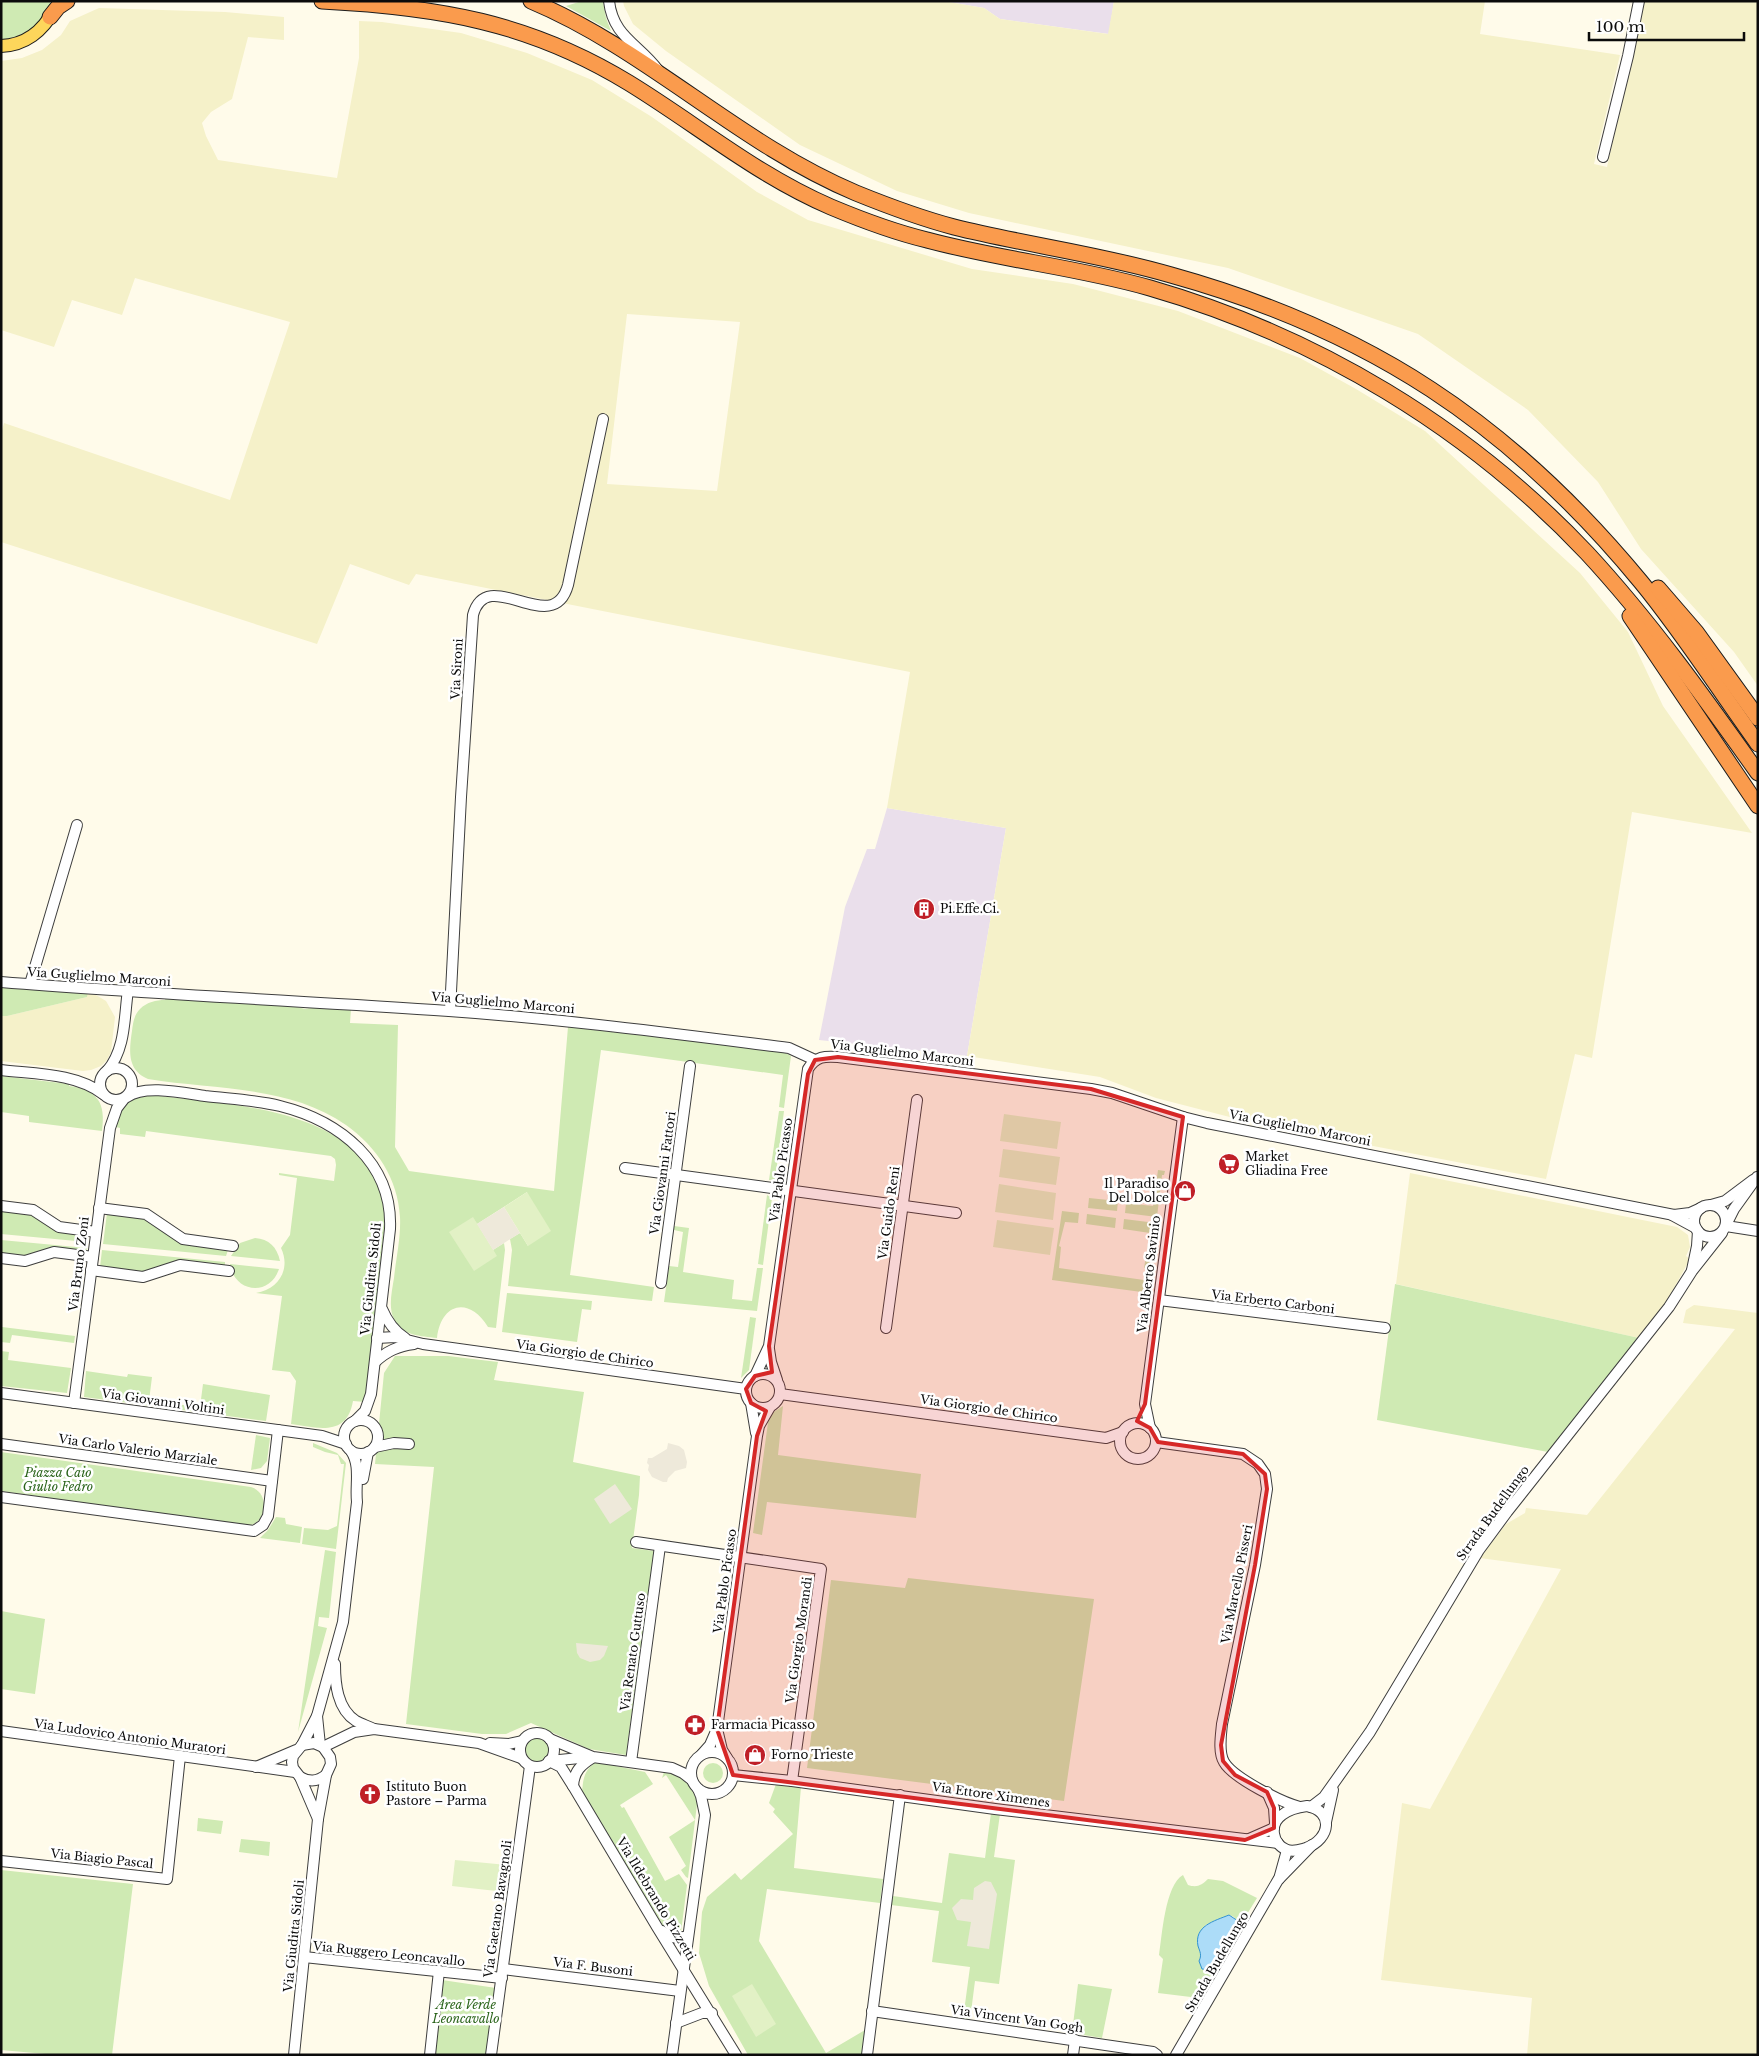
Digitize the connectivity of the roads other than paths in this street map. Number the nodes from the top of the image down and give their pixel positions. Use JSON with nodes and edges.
{"nodes":[{"id":1,"x":57,"y":1,"type":"edge"},
{"id":2,"x":66,"y":1,"type":"edge"},
{"id":3,"x":322,"y":1,"type":"edge"},
{"id":4,"x":531,"y":1,"type":"edge"},
{"id":5,"x":609,"y":1,"type":"edge"},
{"id":6,"x":1639,"y":1,"type":"edge"},
{"id":7,"x":50,"y":17,"type":"junction"},
{"id":8,"x":1,"y":46,"type":"edge"},
{"id":9,"x":661,"y":75,"type":"junction"},
{"id":10,"x":1603,"y":157,"type":"dead end"},
{"id":11,"x":603,"y":419,"type":"dead end"},
{"id":12,"x":1477,"y":421,"type":"junction"},
{"id":13,"x":1500,"y":472,"type":"junction"},
{"id":14,"x":1758,"y":718,"type":"edge"},
{"id":15,"x":1758,"y":744,"type":"edge"},
{"id":16,"x":1758,"y":773,"type":"edge"},
{"id":17,"x":1758,"y":806,"type":"edge"},
{"id":18,"x":77,"y":825,"type":"dead end"},
{"id":19,"x":1,"y":982,"type":"edge"},
{"id":20,"x":30,"y":984,"type":"junction"},
{"id":21,"x":128,"y":990,"type":"junction"},
{"id":22,"x":450,"y":1011,"type":"junction"},
{"id":23,"x":121,"y":1044,"type":"junction"},
{"id":24,"x":815,"y":1060,"type":"junction"},
{"id":25,"x":690,"y":1066,"type":"dead end"},
{"id":26,"x":1,"y":1070,"type":"edge"},
{"id":27,"x":106,"y":1072,"type":"junction"},
{"id":28,"x":129,"y":1074,"type":"junction"},
{"id":29,"x":73,"y":1079,"type":"junction"},
{"id":30,"x":159,"y":1090,"type":"junction"},
{"id":31,"x":103,"y":1094,"type":"junction"},
{"id":32,"x":125,"y":1098,"type":"junction"},
{"id":33,"x":917,"y":1100,"type":"dead end"},
{"id":34,"x":1182,"y":1117,"type":"junction"},
{"id":35,"x":110,"y":1128,"type":"junction"},
{"id":36,"x":625,"y":1168,"type":"dead end"},
{"id":37,"x":676,"y":1175,"type":"junction"},
{"id":38,"x":1758,"y":1177,"type":"edge"},
{"id":39,"x":790,"y":1191,"type":"junction"},
{"id":40,"x":1711,"y":1205,"type":"junction"},
{"id":41,"x":1,"y":1206,"type":"edge"},
{"id":42,"x":902,"y":1206,"type":"junction"},
{"id":43,"x":99,"y":1208,"type":"junction"},
{"id":44,"x":1700,"y":1208,"type":"junction"},
{"id":45,"x":956,"y":1214,"type":"dead end"},
{"id":46,"x":1672,"y":1215,"type":"junction"},
{"id":47,"x":1725,"y":1227,"type":"junction"},
{"id":48,"x":1697,"y":1230,"type":"junction"},
{"id":49,"x":1758,"y":1231,"type":"edge"},
{"id":50,"x":96,"y":1232,"type":"junction"},
{"id":51,"x":233,"y":1246,"type":"dead end"},
{"id":52,"x":93,"y":1257,"type":"junction"},
{"id":53,"x":1,"y":1258,"type":"edge"},
{"id":54,"x":91,"y":1270,"type":"junction"},
{"id":55,"x":229,"y":1271,"type":"dead end"},
{"id":56,"x":1691,"y":1272,"type":"junction"},
{"id":57,"x":661,"y":1283,"type":"dead end"},
{"id":58,"x":1159,"y":1300,"type":"junction"},
{"id":59,"x":381,"y":1306,"type":"junction"},
{"id":60,"x":886,"y":1328,"type":"dead end"},
{"id":61,"x":1385,"y":1328,"type":"dead end"},
{"id":62,"x":377,"y":1338,"type":"junction"},
{"id":63,"x":420,"y":1344,"type":"junction"},
{"id":64,"x":769,"y":1346,"type":"junction"},
{"id":65,"x":375,"y":1362,"type":"junction"},
{"id":66,"x":755,"y":1376,"type":"junction"},
{"id":67,"x":777,"y":1380,"type":"junction"},
{"id":68,"x":746,"y":1389,"type":"junction"},
{"id":69,"x":1,"y":1394,"type":"edge"},
{"id":70,"x":371,"y":1394,"type":"junction"},
{"id":71,"x":780,"y":1394,"type":"junction"},
{"id":72,"x":74,"y":1403,"type":"junction"},
{"id":73,"x":751,"y":1403,"type":"junction"},
{"id":74,"x":1145,"y":1404,"type":"junction"},
{"id":75,"x":770,"y":1407,"type":"junction"},
{"id":76,"x":352,"y":1423,"type":"junction"},
{"id":77,"x":1132,"y":1424,"type":"junction"},
{"id":78,"x":375,"y":1428,"type":"junction"},
{"id":79,"x":1150,"y":1428,"type":"junction"},
{"id":80,"x":278,"y":1430,"type":"junction"},
{"id":81,"x":1123,"y":1432,"type":"junction"},
{"id":82,"x":322,"y":1436,"type":"junction"},
{"id":83,"x":757,"y":1436,"type":"junction"},
{"id":84,"x":1106,"y":1438,"type":"junction"},
{"id":85,"x":1156,"y":1442,"type":"junction"},
{"id":86,"x":396,"y":1443,"type":"junction"},
{"id":87,"x":1,"y":1444,"type":"edge"},
{"id":88,"x":408,"y":1444,"type":"dead end"},
{"id":89,"x":349,"y":1448,"type":"junction"},
{"id":90,"x":371,"y":1449,"type":"junction"},
{"id":91,"x":1122,"y":1449,"type":"junction"},
{"id":92,"x":272,"y":1482,"type":"junction"},
{"id":93,"x":1,"y":1497,"type":"edge"},
{"id":94,"x":356,"y":1504,"type":"junction"},
{"id":95,"x":636,"y":1542,"type":"dead end"},
{"id":96,"x":660,"y":1546,"type":"junction"},
{"id":97,"x":740,"y":1558,"type":"junction"},
{"id":98,"x":337,"y":1644,"type":"junction"},
{"id":99,"x":317,"y":1716,"type":"junction"},
{"id":100,"x":717,"y":1729,"type":"junction"},
{"id":101,"x":377,"y":1730,"type":"junction"},
{"id":102,"x":1,"y":1731,"type":"edge"},
{"id":103,"x":343,"y":1738,"type":"junction"},
{"id":104,"x":550,"y":1739,"type":"junction"},
{"id":105,"x":522,"y":1740,"type":"junction"},
{"id":106,"x":479,"y":1743,"type":"junction"},
{"id":107,"x":322,"y":1746,"type":"junction"},
{"id":108,"x":299,"y":1748,"type":"junction"},
{"id":109,"x":180,"y":1756,"type":"junction"},
{"id":110,"x":593,"y":1757,"type":"junction"},
{"id":111,"x":521,"y":1758,"type":"junction"},
{"id":112,"x":698,"y":1758,"type":"junction"},
{"id":113,"x":727,"y":1758,"type":"junction"},
{"id":114,"x":550,"y":1761,"type":"junction"},
{"id":115,"x":631,"y":1762,"type":"junction"},
{"id":116,"x":331,"y":1764,"type":"junction"},
{"id":117,"x":530,"y":1766,"type":"junction"},
{"id":118,"x":256,"y":1767,"type":"junction"},
{"id":119,"x":672,"y":1768,"type":"junction"},
{"id":120,"x":297,"y":1775,"type":"junction"},
{"id":121,"x":326,"y":1775,"type":"junction"},
{"id":122,"x":734,"y":1775,"type":"junction"},
{"id":123,"x":792,"y":1780,"type":"junction"},
{"id":124,"x":1336,"y":1782,"type":"junction"},
{"id":125,"x":695,"y":1785,"type":"junction"},
{"id":126,"x":573,"y":1786,"type":"junction"},
{"id":127,"x":1267,"y":1792,"type":"junction"},
{"id":128,"x":719,"y":1793,"type":"junction"},
{"id":129,"x":900,"y":1795,"type":"junction"},
{"id":130,"x":1306,"y":1807,"type":"junction"},
{"id":131,"x":705,"y":1814,"type":"junction"},
{"id":132,"x":318,"y":1819,"type":"junction"},
{"id":133,"x":1275,"y":1826,"type":"junction"},
{"id":134,"x":1326,"y":1827,"type":"junction"},
{"id":135,"x":1245,"y":1840,"type":"junction"},
{"id":136,"x":1312,"y":1845,"type":"junction"},
{"id":137,"x":1282,"y":1846,"type":"junction"},
{"id":138,"x":1,"y":1861,"type":"edge"},
{"id":139,"x":1278,"y":1880,"type":"junction"},
{"id":140,"x":657,"y":1927,"type":"junction"},
{"id":141,"x":688,"y":1936,"type":"junction"},
{"id":142,"x":304,"y":1957,"type":"junction"},
{"id":143,"x":683,"y":1969,"type":"junction"},
{"id":144,"x":439,"y":1971,"type":"junction"},
{"id":145,"x":502,"y":1973,"type":"junction"},
{"id":146,"x":680,"y":1991,"type":"junction"},
{"id":147,"x":872,"y":2011,"type":"junction"},
{"id":148,"x":712,"y":2013,"type":"junction"},
{"id":149,"x":676,"y":2023,"type":"junction"},
{"id":150,"x":1075,"y":2040,"type":"junction"},
{"id":151,"x":294,"y":2055,"type":"edge"},
{"id":152,"x":430,"y":2055,"type":"edge"},
{"id":153,"x":491,"y":2055,"type":"edge"},
{"id":154,"x":672,"y":2055,"type":"edge"},
{"id":155,"x":736,"y":2055,"type":"edge"},
{"id":156,"x":866,"y":2055,"type":"edge"},
{"id":157,"x":1072,"y":2055,"type":"edge"},
{"id":158,"x":1157,"y":2055,"type":"edge"},
{"id":159,"x":1176,"y":2055,"type":"edge"}],
"edges":[{"from":1,"to":7,"type":"main road"},
{"from":2,"to":7,"type":"highway"},
{"from":3,"to":13,"type":"highway"},
{"from":4,"to":9,"type":"highway"},
{"from":5,"to":9,"type":"street"},
{"from":6,"to":10,"type":"street"},
{"from":7,"to":8,"type":"main road"},
{"from":9,"to":12,"type":"highway"},
{"from":11,"to":22,"type":"street","name":"Via Sironi"},
{"from":12,"to":14,"type":"highway"},
{"from":12,"to":15,"type":"highway"},
{"from":13,"to":16,"type":"highway"},
{"from":13,"to":17,"type":"highway"},
{"from":18,"to":20,"type":"street"},
{"from":19,"to":20,"type":"street","name":"Via Guglielmo Marconi"},
{"from":20,"to":21,"type":"street","name":"Via Guglielmo Marconi"},
{"from":21,"to":22,"type":"street","name":"Via Guglielmo Marconi"},
{"from":21,"to":23,"type":"street"},
{"from":22,"to":24,"type":"street","name":"Via Guglielmo Marconi"},
{"from":23,"to":27,"type":"street"},
{"from":23,"to":28,"type":"street"},
{"from":24,"to":34,"type":"street","name":"Via Guglielmo Marconi"},
{"from":24,"to":39,"type":"street","name":"Via Pablo Picasso"},
{"from":25,"to":37,"type":"street","name":"Via Giovanni Fattori"},
{"from":26,"to":29,"type":"street"},
{"from":27,"to":28,"type":"street"},
{"from":27,"to":29,"type":"street"},
{"from":27,"to":31,"type":"street"},
{"from":28,"to":30,"type":"street","name":"Via Giuditta Sidoli"},
{"from":28,"to":32,"type":"street"},
{"from":29,"to":31,"type":"street"},
{"from":30,"to":32,"type":"street","name":"Via Giuditta Sidoli"},
{"from":30,"to":59,"type":"street","name":"Via Giuditta Sidoli"},
{"from":31,"to":32,"type":"street"},
{"from":31,"to":35,"type":"street","name":"Via Bruno Zoni"},
{"from":32,"to":35,"type":"street","name":"Via Bruno Zoni"},
{"from":33,"to":42,"type":"street","name":"Via Guido Reni"},
{"from":34,"to":46,"type":"street","name":"Via Guglielmo Marconi"},
{"from":34,"to":58,"type":"street","name":"Via Alberto Savinio"},
{"from":35,"to":43,"type":"street","name":"Via Bruno Zoni"},
{"from":36,"to":37,"type":"street"},
{"from":37,"to":39,"type":"street"},
{"from":37,"to":57,"type":"street","name":"Via Giovanni Fattori"},
{"from":38,"to":40,"type":"street","name":"Strada Budellungo"},
{"from":38,"to":47,"type":"street","name":"Strada Budellungo"},
{"from":39,"to":42,"type":"street"},
{"from":39,"to":64,"type":"street","name":"Via Pablo Picasso"},
{"from":40,"to":44,"type":"street","name":"Strada Budellungo"},
{"from":40,"to":47,"type":"street"},
{"from":41,"to":50,"type":"street"},
{"from":42,"to":45,"type":"street"},
{"from":42,"to":60,"type":"street","name":"Via Guido Reni"},
{"from":43,"to":50,"type":"street","name":"Via Bruno Zoni"},
{"from":43,"to":51,"type":"street"},
{"from":44,"to":46,"type":"street","name":"Via Guglielmo Marconi"},
{"from":44,"to":48,"type":"street","name":"Strada Budellungo"},
{"from":46,"to":48,"type":"street","name":"Via Guglielmo Marconi"},
{"from":47,"to":48,"type":"street"},
{"from":47,"to":49,"type":"street"},
{"from":47,"to":56,"type":"street","name":"Strada Budellungo"},
{"from":48,"to":56,"type":"street","name":"Strada Budellungo"},
{"from":50,"to":52,"type":"street","name":"Via Bruno Zoni"},
{"from":52,"to":53,"type":"street"},
{"from":52,"to":54,"type":"street","name":"Via Bruno Zoni"},
{"from":54,"to":55,"type":"street"},
{"from":54,"to":72,"type":"street","name":"Via Bruno Zoni"},
{"from":56,"to":124,"type":"street","name":"Strada Budellungo"},
{"from":58,"to":61,"type":"street","name":"Via Erberto Carboni"},
{"from":58,"to":74,"type":"street","name":"Via Alberto Savinio"},
{"from":59,"to":62,"type":"street","name":"Via Giuditta Sidoli"},
{"from":59,"to":63,"type":"street","name":"Via Giorgio de Chirico"},
{"from":62,"to":63,"type":"street"},
{"from":62,"to":65,"type":"street","name":"Via Giuditta Sidoli"},
{"from":63,"to":65,"type":"street","name":"Via Giorgio de Chirico"},
{"from":63,"to":68,"type":"street","name":"Via Giorgio de Chirico"},
{"from":64,"to":66,"type":"street","name":"Via Pablo Picasso"},
{"from":64,"to":67,"type":"street","name":"Via Pablo Picasso"},
{"from":65,"to":70,"type":"street","name":"Via Giuditta Sidoli"},
{"from":66,"to":67,"type":"street"},
{"from":66,"to":68,"type":"street"},
{"from":67,"to":71,"type":"street"},
{"from":68,"to":73,"type":"street"},
{"from":69,"to":72,"type":"street","name":"Via Giovanni Voltini"},
{"from":70,"to":76,"type":"street","name":"Via Giuditta Sidoli"},
{"from":70,"to":78,"type":"street","name":"Via Giuditta Sidoli"},
{"from":71,"to":75,"type":"street"},
{"from":71,"to":84,"type":"street","name":"Via Giorgio de Chirico"},
{"from":72,"to":80,"type":"street","name":"Via Giovanni Voltini"},
{"from":73,"to":75,"type":"street"},
{"from":73,"to":83,"type":"street","name":"Via Pablo Picasso"},
{"from":74,"to":77,"type":"street"},
{"from":74,"to":79,"type":"street"},
{"from":75,"to":83,"type":"street","name":"Via Pablo Picasso"},
{"from":76,"to":78,"type":"street"},
{"from":76,"to":82,"type":"street","name":"Via Giovanni Voltini"},
{"from":76,"to":89,"type":"street","name":"Via Giuditta Sidoli"},
{"from":77,"to":79,"type":"street"},
{"from":77,"to":81,"type":"street"},
{"from":78,"to":86,"type":"street"},
{"from":78,"to":90,"type":"street","name":"Via Giuditta Sidoli"},
{"from":79,"to":85,"type":"street"},
{"from":80,"to":82,"type":"street","name":"Via Giovanni Voltini"},
{"from":80,"to":92,"type":"street"},
{"from":81,"to":84,"type":"street"},
{"from":81,"to":91,"type":"street"},
{"from":82,"to":89,"type":"street","name":"Via Giovanni Voltini"},
{"from":83,"to":97,"type":"street","name":"Via Pablo Picasso"},
{"from":84,"to":91,"type":"street"},
{"from":85,"to":91,"type":"street"},
{"from":85,"to":127,"type":"street","name":"Via Marcello Pisseri"},
{"from":86,"to":88,"type":"street"},
{"from":86,"to":90,"type":"street"},
{"from":87,"to":92,"type":"street","name":"Via Carlo Valerio Marziale"},
{"from":89,"to":90,"type":"street"},
{"from":89,"to":94,"type":"street","name":"Via Giuditta Sidoli"},
{"from":90,"to":94,"type":"street","name":"Via Giuditta Sidoli"},
{"from":92,"to":93,"type":"street"},
{"from":94,"to":98,"type":"street","name":"Via Giuditta Sidoli"},
{"from":95,"to":96,"type":"street","name":"Via Giorgio Morandi"},
{"from":96,"to":97,"type":"street","name":"Via Giorgio Morandi"},
{"from":96,"to":115,"type":"street","name":"Via Renato Guttuso"},
{"from":97,"to":100,"type":"street","name":"Via Pablo Picasso"},
{"from":97,"to":123,"type":"street","name":"Via Giorgio Morandi"},
{"from":98,"to":99,"type":"street","name":"Via Giuditta Sidoli"},
{"from":98,"to":101,"type":"street","name":"Via Giuditta Sidoli"},
{"from":99,"to":107,"type":"street","name":"Via Giuditta Sidoli"},
{"from":99,"to":108,"type":"street","name":"Via Giuditta Sidoli"},
{"from":100,"to":112,"type":"street","name":"Via Pablo Picasso"},
{"from":100,"to":113,"type":"street","name":"Via Pablo Picasso"},
{"from":101,"to":103,"type":"street"},
{"from":101,"to":106,"type":"street"},
{"from":102,"to":109,"type":"street","name":"Via Ludovico Antonio Muratori"},
{"from":103,"to":107,"type":"street"},
{"from":103,"to":116,"type":"street"},
{"from":104,"to":105,"type":"street"},
{"from":104,"to":110,"type":"street"},
{"from":104,"to":114,"type":"street"},
{"from":105,"to":106,"type":"street"},
{"from":105,"to":111,"type":"street"},
{"from":106,"to":111,"type":"street"},
{"from":107,"to":108,"type":"street"},
{"from":107,"to":116,"type":"street","name":"Via Giuditta Sidoli"},
{"from":108,"to":118,"type":"street"},
{"from":108,"to":120,"type":"street","name":"Via Giuditta Sidoli"},
{"from":109,"to":118,"type":"street","name":"Via Ludovico Antonio Muratori"},
{"from":109,"to":138,"type":"street","name":"Via Biagio Pascal"},
{"from":110,"to":114,"type":"street"},
{"from":110,"to":115,"type":"street"},
{"from":110,"to":126,"type":"street"},
{"from":111,"to":117,"type":"street"},
{"from":112,"to":113,"type":"street"},
{"from":112,"to":119,"type":"street"},
{"from":112,"to":125,"type":"street","name":"Via Pablo Picasso"},
{"from":113,"to":122,"type":"street","name":"Via Pablo Picasso"},
{"from":114,"to":117,"type":"street"},
{"from":114,"to":126,"type":"street","name":"Via Ildebrando Pizzetti"},
{"from":115,"to":119,"type":"street"},
{"from":116,"to":121,"type":"street","name":"Via Giuditta Sidoli"},
{"from":117,"to":145,"type":"street","name":"Via Gaetano Bavagnoli"},
{"from":118,"to":120,"type":"street","name":"Via Ludovico Antonio Muratori"},
{"from":119,"to":125,"type":"street"},
{"from":120,"to":121,"type":"street"},
{"from":120,"to":132,"type":"street","name":"Via Giuditta Sidoli"},
{"from":121,"to":132,"type":"street","name":"Via Giuditta Sidoli"},
{"from":122,"to":123,"type":"street","name":"Via Ettore Ximenes"},
{"from":122,"to":128,"type":"street","name":"Via Pablo Picasso"},
{"from":123,"to":129,"type":"street","name":"Via Ettore Ximenes"},
{"from":124,"to":130,"type":"street","name":"Strada Budellungo"},
{"from":124,"to":134,"type":"street","name":"Strada Budellungo"},
{"from":125,"to":128,"type":"street"},
{"from":125,"to":131,"type":"street","name":"Via Pablo Picasso"},
{"from":126,"to":140,"type":"street","name":"Via Ildebrando Pizzetti"},
{"from":127,"to":130,"type":"street","name":"Via Marcello Pisseri"},
{"from":127,"to":133,"type":"street"},
{"from":128,"to":131,"type":"street","name":"Via Pablo Picasso"},
{"from":129,"to":135,"type":"street","name":"Via Ettore Ximenes"},
{"from":129,"to":147,"type":"street"},
{"from":130,"to":133,"type":"street","name":"Strada Budellungo"},
{"from":130,"to":134,"type":"street"},
{"from":131,"to":141,"type":"street","name":"Via Pablo Picasso"},
{"from":132,"to":142,"type":"street","name":"Via Giuditta Sidoli"},
{"from":133,"to":135,"type":"street","name":"Via Ettore Ximenes"},
{"from":133,"to":137,"type":"street","name":"Strada Budellungo"},
{"from":134,"to":136,"type":"street","name":"Strada Budellungo"},
{"from":135,"to":137,"type":"street","name":"Via Ettore Ximenes"},
{"from":136,"to":137,"type":"street"},
{"from":136,"to":139,"type":"street","name":"Strada Budellungo"},
{"from":137,"to":139,"type":"street","name":"Strada Budellungo"},
{"from":139,"to":159,"type":"street","name":"Strada Budellungo"},
{"from":140,"to":141,"type":"street"},
{"from":140,"to":143,"type":"street","name":"Via Ildebrando Pizzetti"},
{"from":141,"to":143,"type":"street","name":"Via Pablo Picasso"},
{"from":142,"to":144,"type":"street","name":"Via Ruggero Leoncavallo"},
{"from":142,"to":151,"type":"street","name":"Via Giuditta Sidoli"},
{"from":143,"to":146,"type":"street","name":"Via Pablo Picasso"},
{"from":143,"to":148,"type":"street","name":"Via Ildebrando Pizzetti"},
{"from":144,"to":145,"type":"street","name":"Via Ruggero Leoncavallo"},
{"from":144,"to":152,"type":"street"},
{"from":145,"to":146,"type":"street","name":"Via F. Busoni"},
{"from":145,"to":153,"type":"street","name":"Via Gaetano Bavagnoli"},
{"from":146,"to":149,"type":"street","name":"Via Pablo Picasso"},
{"from":147,"to":150,"type":"street","name":"Via Vincent Van Gogh"},
{"from":147,"to":156,"type":"street"},
{"from":148,"to":149,"type":"street"},
{"from":148,"to":155,"type":"street","name":"Via Ildebrando Pizzetti"},
{"from":149,"to":154,"type":"street","name":"Via Pablo Picasso"},
{"from":150,"to":157,"type":"street"},
{"from":150,"to":158,"type":"street","name":"Via Vincent Van Gogh"}]}
